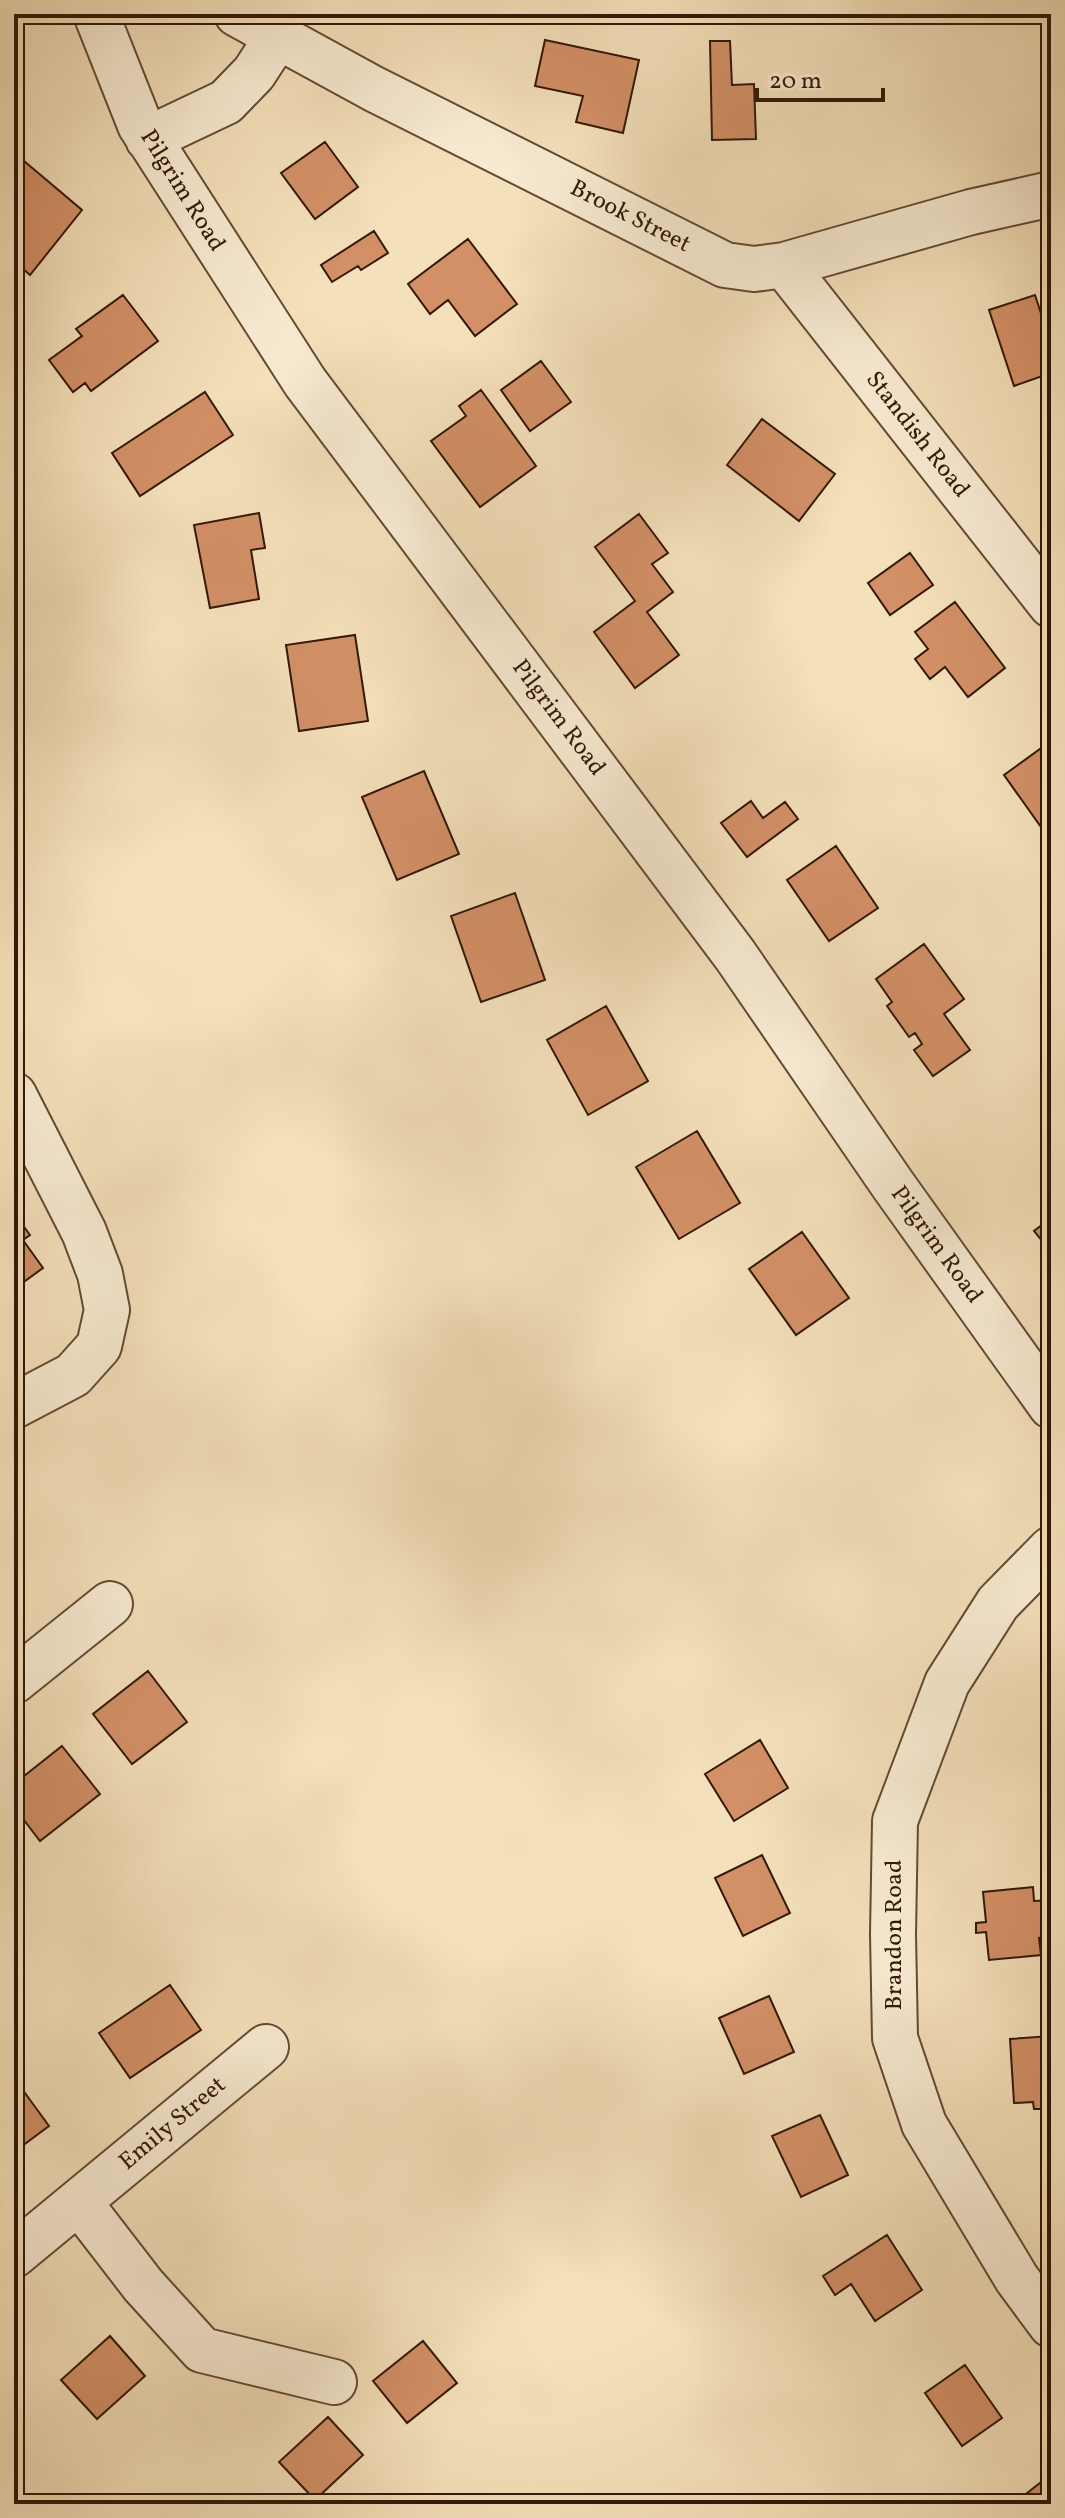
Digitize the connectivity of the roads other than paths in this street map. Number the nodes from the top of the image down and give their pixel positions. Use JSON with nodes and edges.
{"nodes":[{"id":1,"x":96,"y":14,"type":"edge"},
{"id":2,"x":237,"y":14,"type":"edge"},
{"id":3,"x":278,"y":36,"type":"junction"},
{"id":4,"x":148,"y":139,"type":"junction"},
{"id":5,"x":1051,"y":194,"type":"edge"},
{"id":6,"x":784,"y":265,"type":"junction"},
{"id":7,"x":1051,"y":605,"type":"edge"},
{"id":8,"x":14,"y":1095,"type":"edge"},
{"id":9,"x":14,"y":1406,"type":"edge"},
{"id":10,"x":1051,"y":1406,"type":"edge"},
{"id":11,"x":1051,"y":1549,"type":"edge"},
{"id":12,"x":110,"y":1604,"type":"dead end"},
{"id":13,"x":14,"y":1681,"type":"edge"},
{"id":14,"x":266,"y":2047,"type":"dead end"},
{"id":15,"x":79,"y":2202,"type":"junction"},
{"id":16,"x":14,"y":2255,"type":"edge"},
{"id":17,"x":1051,"y":2325,"type":"edge"},
{"id":18,"x":334,"y":2382,"type":"dead end"}],
"edges":[{"from":1,"to":4,"type":"street","name":"Pilgrim Road"},
{"from":2,"to":3,"type":"street","name":"Brook Street"},
{"from":3,"to":4,"type":"street"},
{"from":3,"to":6,"type":"street","name":"Brook Street"},
{"from":4,"to":10,"type":"street","name":"Pilgrim Road"},
{"from":5,"to":6,"type":"street","name":"Brook Street"},
{"from":6,"to":7,"type":"street","name":"Standish Road"},
{"from":8,"to":9,"type":"street"},
{"from":11,"to":17,"type":"street","name":"Brandon Road"},
{"from":12,"to":13,"type":"street"},
{"from":14,"to":15,"type":"street","name":"Emily Street"},
{"from":15,"to":16,"type":"street","name":"Emily Street"},
{"from":15,"to":18,"type":"street"}]}
